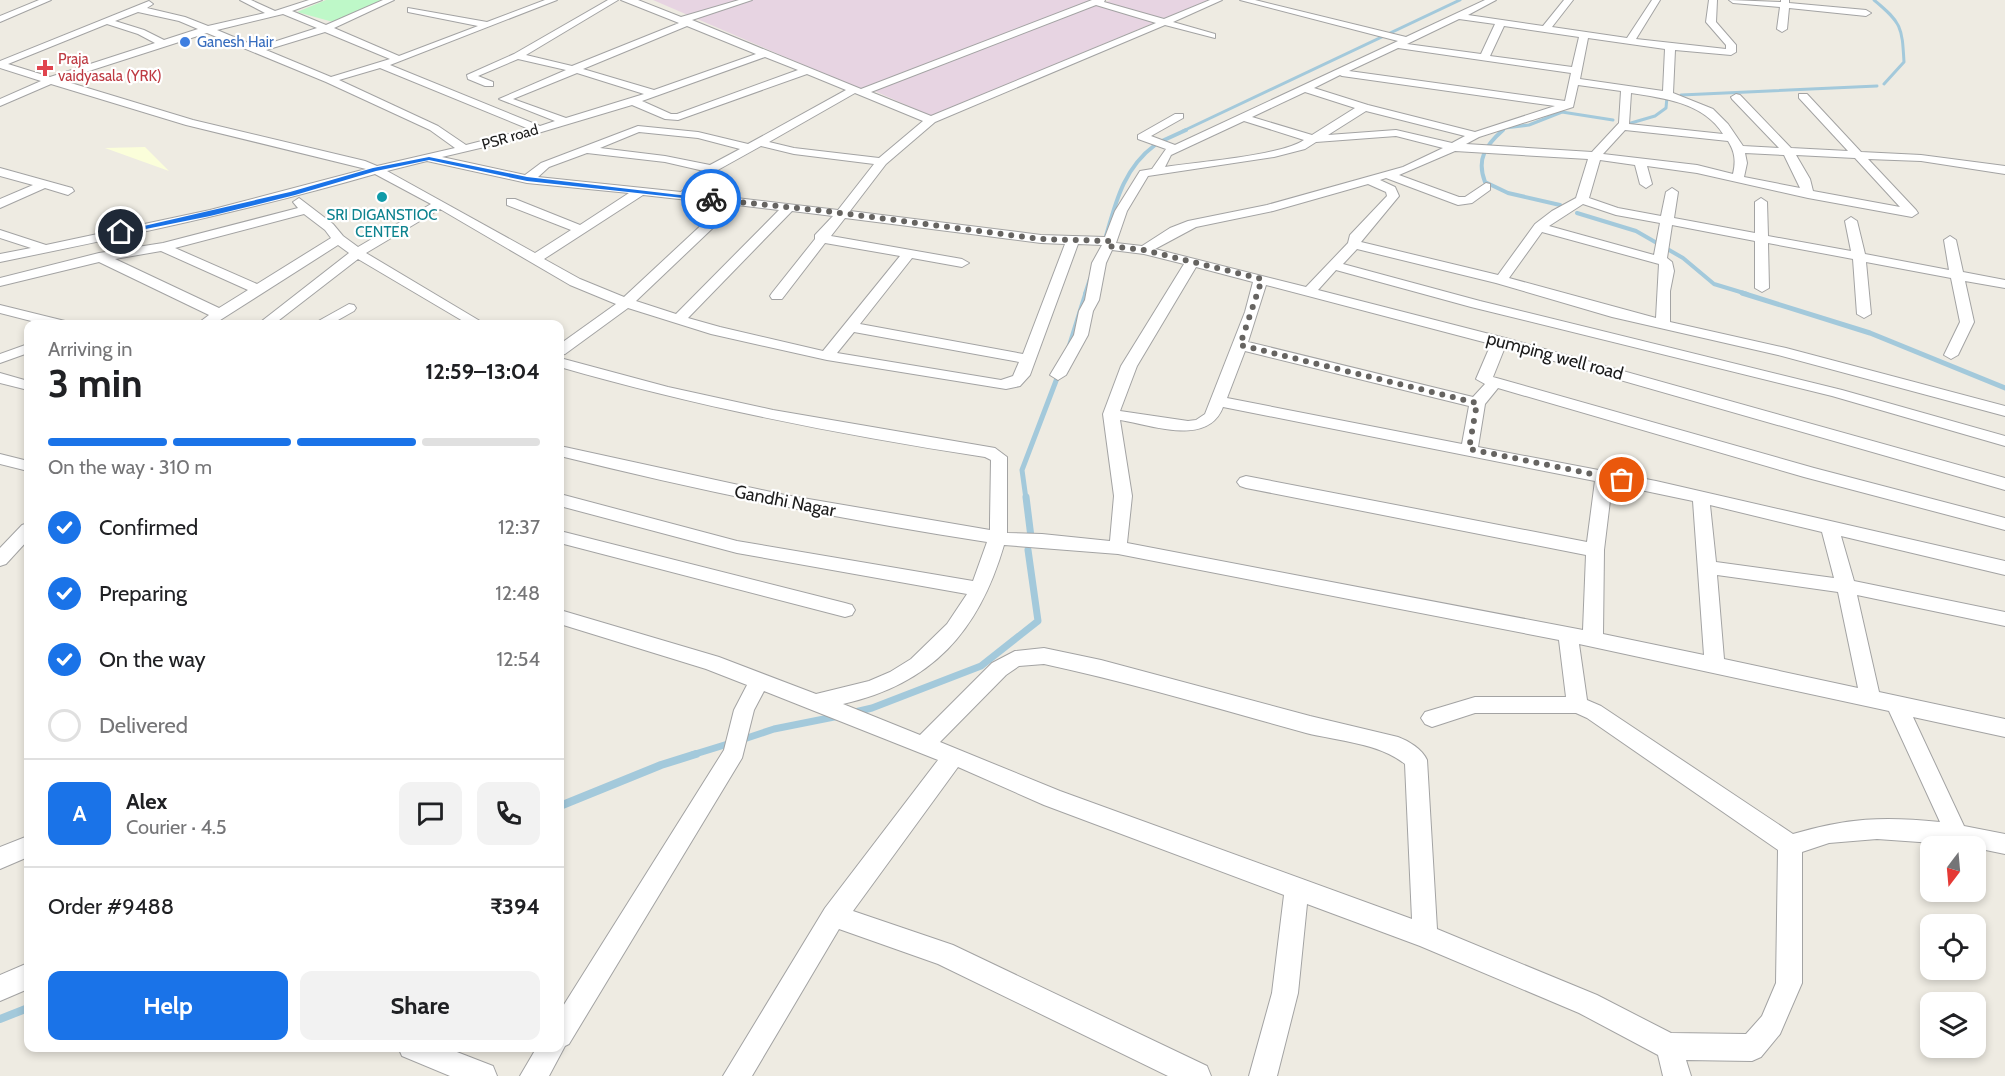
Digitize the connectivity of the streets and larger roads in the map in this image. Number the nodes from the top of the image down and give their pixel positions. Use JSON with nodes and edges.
{"nodes":[{"id":1,"x":47,"y":0,"type":"edge"},
{"id":2,"x":159,"y":0,"type":"edge"},
{"id":3,"x":243,"y":0,"type":"edge"},
{"id":4,"x":273,"y":0,"type":"edge"},
{"id":5,"x":318,"y":0,"type":"edge"},
{"id":6,"x":390,"y":0,"type":"edge"},
{"id":7,"x":553,"y":0,"type":"edge"},
{"id":8,"x":614,"y":0,"type":"edge"},
{"id":9,"x":625,"y":0,"type":"edge"},
{"id":10,"x":748,"y":0,"type":"edge"},
{"id":11,"x":1218,"y":0,"type":"edge"},
{"id":12,"x":1244,"y":0,"type":"edge"},
{"id":13,"x":1492,"y":0,"type":"edge"},
{"id":14,"x":1569,"y":0,"type":"edge"},
{"id":15,"x":1656,"y":0,"type":"edge"},
{"id":16,"x":1713,"y":0,"type":"edge"},
{"id":17,"x":1733,"y":0,"type":"edge"},
{"id":18,"x":638,"y":1,"type":"edge"},
{"id":19,"x":1098,"y":1,"type":"edge"},
{"id":20,"x":1785,"y":3,"type":"edge"},
{"id":21,"x":253,"y":6,"type":"junction"},
{"id":22,"x":139,"y":9,"type":"junction"},
{"id":23,"x":411,"y":10,"type":"dead end"},
{"id":24,"x":280,"y":13,"type":"junction"},
{"id":25,"x":1866,"y":13,"type":"dead end"},
{"id":26,"x":1457,"y":16,"type":"junction"},
{"id":27,"x":0,"y":19,"type":"edge"},
{"id":28,"x":685,"y":21,"type":"junction"},
{"id":29,"x":1501,"y":21,"type":"junction"},
{"id":30,"x":110,"y":22,"type":"junction"},
{"id":31,"x":1164,"y":23,"type":"junction"},
{"id":32,"x":490,"y":25,"type":"junction"},
{"id":33,"x":1547,"y":27,"type":"junction"},
{"id":34,"x":327,"y":28,"type":"junction"},
{"id":35,"x":1782,"y":29,"type":"dead end"},
{"id":36,"x":205,"y":30,"type":"junction"},
{"id":37,"x":1584,"y":33,"type":"junction"},
{"id":38,"x":1212,"y":36,"type":"dead end"},
{"id":39,"x":1631,"y":39,"type":"junction"},
{"id":40,"x":1407,"y":40,"type":"junction"},
{"id":41,"x":164,"y":44,"type":"junction"},
{"id":42,"x":1396,"y":45,"type":"junction"},
{"id":43,"x":1670,"y":47,"type":"junction"},
{"id":44,"x":257,"y":50,"type":"junction"},
{"id":45,"x":768,"y":53,"type":"junction"},
{"id":46,"x":517,"y":56,"type":"junction"},
{"id":47,"x":1484,"y":58,"type":"junction"},
{"id":48,"x":399,"y":59,"type":"junction"},
{"id":49,"x":0,"y":64,"type":"edge"},
{"id":50,"x":381,"y":65,"type":"junction"},
{"id":51,"x":575,"y":70,"type":"junction"},
{"id":52,"x":808,"y":70,"type":"junction"},
{"id":53,"x":1342,"y":73,"type":"junction"},
{"id":54,"x":1574,"y":76,"type":"junction"},
{"id":55,"x":52,"y":80,"type":"junction"},
{"id":56,"x":330,"y":80,"type":"junction"},
{"id":57,"x":489,"y":84,"type":"dead end"},
{"id":58,"x":1307,"y":88,"type":"junction"},
{"id":59,"x":859,"y":90,"type":"junction"},
{"id":60,"x":1626,"y":90,"type":"junction"},
{"id":61,"x":653,"y":93,"type":"junction"},
{"id":62,"x":1668,"y":95,"type":"junction"},
{"id":63,"x":1803,"y":96,"type":"dead end"},
{"id":64,"x":1736,"y":97,"type":"dead end"},
{"id":65,"x":633,"y":101,"type":"junction"},
{"id":66,"x":0,"y":103,"type":"edge"},
{"id":67,"x":1569,"y":105,"type":"junction"},
{"id":68,"x":1364,"y":107,"type":"junction"},
{"id":69,"x":1179,"y":116,"type":"dead end"},
{"id":70,"x":1245,"y":118,"type":"junction"},
{"id":71,"x":931,"y":120,"type":"junction"},
{"id":72,"x":564,"y":121,"type":"junction"},
{"id":73,"x":1622,"y":126,"type":"junction"},
{"id":74,"x":539,"y":129,"type":"junction"},
{"id":75,"x":1475,"y":135,"type":"junction"},
{"id":76,"x":1313,"y":140,"type":"junction"},
{"id":77,"x":499,"y":141,"type":"junction"},
{"id":78,"x":1736,"y":144,"type":"junction"},
{"id":79,"x":752,"y":145,"type":"junction"},
{"id":80,"x":1453,"y":147,"type":"junction"},
{"id":81,"x":1176,"y":149,"type":"junction"},
{"id":82,"x":464,"y":150,"type":"junction"},
{"id":83,"x":586,"y":150,"type":"junction"},
{"id":84,"x":1788,"y":152,"type":"junction"},
{"id":85,"x":1857,"y":154,"type":"junction"},
{"id":86,"x":1595,"y":156,"type":"junction"},
{"id":87,"x":429,"y":158,"type":"junction"},
{"id":88,"x":882,"y":162,"type":"junction"},
{"id":89,"x":1640,"y":162,"type":"junction"},
{"id":90,"x":463,"y":165,"type":"junction"},
{"id":91,"x":712,"y":169,"type":"junction"},
{"id":92,"x":375,"y":170,"type":"junction"},
{"id":93,"x":2005,"y":170,"type":"edge"},
{"id":94,"x":0,"y":172,"type":"edge"},
{"id":95,"x":1155,"y":172,"type":"junction"},
{"id":96,"x":1388,"y":175,"type":"junction"},
{"id":97,"x":527,"y":179,"type":"junction"},
{"id":98,"x":1738,"y":179,"type":"junction"},
{"id":99,"x":1369,"y":180,"type":"junction"},
{"id":100,"x":45,"y":184,"type":"junction"},
{"id":101,"x":1646,"y":184,"type":"dead end"},
{"id":102,"x":1486,"y":187,"type":"dead end"},
{"id":103,"x":68,"y":190,"type":"dead end"},
{"id":104,"x":641,"y":191,"type":"junction"},
{"id":105,"x":1672,"y":192,"type":"dead end"},
{"id":106,"x":292,"y":194,"type":"junction"},
{"id":107,"x":1808,"y":194,"type":"junction"},
{"id":108,"x":684,"y":196,"type":"junction"},
{"id":109,"x":1582,"y":200,"type":"junction"},
{"id":110,"x":734,"y":201,"type":"junction"},
{"id":111,"x":511,"y":202,"type":"dead end"},
{"id":112,"x":1761,"y":202,"type":"dead end"},
{"id":113,"x":0,"y":204,"type":"edge"},
{"id":114,"x":440,"y":204,"type":"junction"},
{"id":115,"x":789,"y":207,"type":"junction"},
{"id":116,"x":306,"y":210,"type":"junction"},
{"id":117,"x":843,"y":213,"type":"junction"},
{"id":118,"x":1665,"y":220,"type":"junction"},
{"id":119,"x":1851,"y":221,"type":"dead end"},
{"id":120,"x":1539,"y":228,"type":"junction"},
{"id":121,"x":580,"y":229,"type":"junction"},
{"id":122,"x":0,"y":234,"type":"edge"},
{"id":123,"x":820,"y":238,"type":"junction"},
{"id":124,"x":1760,"y":238,"type":"junction"},
{"id":125,"x":338,"y":239,"type":"junction"},
{"id":126,"x":1950,"y":240,"type":"dead end"},
{"id":127,"x":77,"y":242,"type":"junction"},
{"id":128,"x":1072,"y":242,"type":"junction"},
{"id":129,"x":1108,"y":243,"type":"junction"},
{"id":130,"x":1354,"y":244,"type":"junction"},
{"id":131,"x":163,"y":247,"type":"junction"},
{"id":132,"x":40,"y":250,"type":"junction"},
{"id":133,"x":1144,"y":250,"type":"junction"},
{"id":134,"x":1663,"y":251,"type":"junction"},
{"id":135,"x":357,"y":253,"type":"junction"},
{"id":136,"x":908,"y":255,"type":"junction"},
{"id":137,"x":1858,"y":257,"type":"junction"},
{"id":138,"x":0,"y":258,"type":"edge"},
{"id":139,"x":100,"y":258,"type":"junction"},
{"id":140,"x":535,"y":259,"type":"junction"},
{"id":141,"x":1192,"y":262,"type":"junction"},
{"id":142,"x":962,"y":263,"type":"dead end"},
{"id":143,"x":1333,"y":265,"type":"junction"},
{"id":144,"x":1957,"y":276,"type":"junction"},
{"id":145,"x":1262,"y":279,"type":"junction"},
{"id":146,"x":1496,"y":279,"type":"junction"},
{"id":147,"x":0,"y":282,"type":"edge"},
{"id":148,"x":2005,"y":284,"type":"edge"},
{"id":149,"x":1762,"y":288,"type":"dead end"},
{"id":150,"x":257,"y":289,"type":"junction"},
{"id":151,"x":1308,"y":292,"type":"junction"},
{"id":152,"x":777,"y":296,"type":"dead end"},
{"id":153,"x":626,"y":303,"type":"junction"},
{"id":154,"x":349,"y":308,"type":"dead end"},
{"id":155,"x":0,"y":309,"type":"edge"},
{"id":156,"x":219,"y":314,"type":"junction"},
{"id":157,"x":1864,"y":314,"type":"dead end"},
{"id":158,"x":1469,"y":318,"type":"junction"},
{"id":159,"x":679,"y":319,"type":"junction"},
{"id":160,"x":44,"y":320,"type":"edge"},
{"id":161,"x":210,"y":320,"type":"edge"},
{"id":162,"x":270,"y":320,"type":"edge"},
{"id":163,"x":327,"y":320,"type":"edge"},
{"id":164,"x":471,"y":320,"type":"edge"},
{"id":165,"x":1664,"y":324,"type":"junction"},
{"id":166,"x":850,"y":327,"type":"junction"},
{"id":167,"x":1500,"y":341,"type":"junction"},
{"id":168,"x":1240,"y":345,"type":"junction"},
{"id":169,"x":564,"y":348,"type":"edge"},
{"id":170,"x":24,"y":350,"type":"edge"},
{"id":171,"x":1951,"y":355,"type":"dead end"},
{"id":172,"x":827,"y":356,"type":"junction"},
{"id":173,"x":0,"y":359,"type":"edge"},
{"id":174,"x":1028,"y":359,"type":"junction"},
{"id":175,"x":564,"y":363,"type":"edge"},
{"id":176,"x":1058,"y":375,"type":"dead end"},
{"id":177,"x":0,"y":378,"type":"edge"},
{"id":178,"x":1495,"y":382,"type":"junction"},
{"id":179,"x":24,"y":385,"type":"edge"},
{"id":180,"x":1218,"y":401,"type":"junction"},
{"id":181,"x":1477,"y":403,"type":"junction"},
{"id":182,"x":2005,"y":411,"type":"edge"},
{"id":183,"x":1111,"y":414,"type":"junction"},
{"id":184,"x":2005,"y":441,"type":"edge"},
{"id":185,"x":1469,"y":449,"type":"junction"},
{"id":186,"x":564,"y":452,"type":"edge"},
{"id":187,"x":0,"y":459,"type":"edge"},
{"id":188,"x":24,"y":465,"type":"edge"},
{"id":189,"x":1604,"y":477,"type":"junction"},
{"id":190,"x":1246,"y":482,"type":"dead end"},
{"id":191,"x":2005,"y":484,"type":"edge"},
{"id":192,"x":1701,"y":497,"type":"junction"},
{"id":193,"x":564,"y":501,"type":"edge"},
{"id":194,"x":2005,"y":524,"type":"edge"},
{"id":195,"x":1829,"y":526,"type":"junction"},
{"id":196,"x":24,"y":533,"type":"edge"},
{"id":197,"x":564,"y":538,"type":"edge"},
{"id":198,"x":1005,"y":538,"type":"junction"},
{"id":199,"x":1118,"y":548,"type":"junction"},
{"id":200,"x":1595,"y":550,"type":"junction"},
{"id":201,"x":0,"y":559,"type":"edge"},
{"id":202,"x":1705,"y":567,"type":"junction"},
{"id":203,"x":2005,"y":568,"type":"edge"},
{"id":204,"x":1846,"y":586,"type":"junction"},
{"id":205,"x":979,"y":589,"type":"junction"},
{"id":206,"x":845,"y":610,"type":"dead end"},
{"id":207,"x":564,"y":618,"type":"edge"},
{"id":208,"x":2005,"y":619,"type":"edge"},
{"id":209,"x":1568,"y":635,"type":"junction"},
{"id":210,"x":1593,"y":639,"type":"junction"},
{"id":211,"x":1715,"y":667,"type":"junction"},
{"id":212,"x":759,"y":682,"type":"junction"},
{"id":213,"x":1870,"y":698,"type":"junction"},
{"id":214,"x":1896,"y":703,"type":"junction"},
{"id":215,"x":821,"y":705,"type":"junction"},
{"id":216,"x":1577,"y":705,"type":"junction"},
{"id":217,"x":1432,"y":718,"type":"dead end"},
{"id":218,"x":2005,"y":728,"type":"edge"},
{"id":219,"x":923,"y":746,"type":"junction"},
{"id":220,"x":954,"y":756,"type":"junction"},
{"id":221,"x":1956,"y":833,"type":"junction"},
{"id":222,"x":2005,"y":844,"type":"edge"},
{"id":223,"x":1790,"y":845,"type":"junction"},
{"id":224,"x":24,"y":848,"type":"edge"},
{"id":225,"x":0,"y":858,"type":"edge"},
{"id":226,"x":1297,"y":890,"type":"junction"},
{"id":227,"x":834,"y":916,"type":"junction"},
{"id":228,"x":1425,"y":936,"type":"junction"},
{"id":229,"x":24,"y":978,"type":"edge"},
{"id":230,"x":0,"y":988,"type":"edge"},
{"id":231,"x":564,"y":1028,"type":"edge"},
{"id":232,"x":1669,"y":1046,"type":"junction"},
{"id":233,"x":423,"y":1052,"type":"edge"},
{"id":234,"x":549,"y":1052,"type":"edge"},
{"id":235,"x":483,"y":1076,"type":"edge"},
{"id":236,"x":534,"y":1076,"type":"edge"},
{"id":237,"x":737,"y":1076,"type":"edge"},
{"id":238,"x":1197,"y":1076,"type":"edge"},
{"id":239,"x":1263,"y":1076,"type":"edge"},
{"id":240,"x":1677,"y":1076,"type":"edge"}],
"edges":[{"from":1,"to":27,"type":"street"},
{"from":2,"to":22,"type":"street"},
{"from":3,"to":21,"type":"street"},
{"from":4,"to":21,"type":"street"},
{"from":5,"to":24,"type":"street"},
{"from":6,"to":34,"type":"street"},
{"from":7,"to":32,"type":"street"},
{"from":8,"to":46,"type":"street"},
{"from":9,"to":18,"type":"street"},
{"from":10,"to":28,"type":"street"},
{"from":11,"to":31,"type":"street"},
{"from":12,"to":40,"type":"street"},
{"from":13,"to":26,"type":"street"},
{"from":14,"to":33,"type":"street"},
{"from":15,"to":39,"type":"street"},
{"from":16,"to":43,"type":"street"},
{"from":17,"to":20,"type":"street"},
{"from":18,"to":28,"type":"street"},
{"from":19,"to":31,"type":"street"},
{"from":19,"to":59,"type":"street"},
{"from":20,"to":25,"type":"street"},
{"from":20,"to":35,"type":"street"},
{"from":21,"to":24,"type":"street"},
{"from":22,"to":30,"type":"street"},
{"from":22,"to":36,"type":"street"},
{"from":23,"to":32,"type":"street"},
{"from":24,"to":34,"type":"street"},
{"from":24,"to":36,"type":"street"},
{"from":26,"to":29,"type":"street"},
{"from":26,"to":40,"type":"street"},
{"from":28,"to":45,"type":"street"},
{"from":28,"to":51,"type":"street"},
{"from":29,"to":33,"type":"street"},
{"from":29,"to":47,"type":"street"},
{"from":30,"to":41,"type":"street"},
{"from":30,"to":49,"type":"street"},
{"from":31,"to":38,"type":"street"},
{"from":31,"to":71,"type":"street"},
{"from":32,"to":48,"type":"street"},
{"from":33,"to":37,"type":"street"},
{"from":34,"to":44,"type":"street"},
{"from":34,"to":48,"type":"street"},
{"from":36,"to":41,"type":"street"},
{"from":36,"to":44,"type":"street"},
{"from":37,"to":39,"type":"street"},
{"from":37,"to":54,"type":"street"},
{"from":39,"to":43,"type":"street"},
{"from":40,"to":42,"type":"street"},
{"from":41,"to":55,"type":"street"},
{"from":42,"to":47,"type":"street"},
{"from":42,"to":53,"type":"street"},
{"from":43,"to":62,"type":"street"},
{"from":44,"to":56,"type":"street"},
{"from":45,"to":52,"type":"street"},
{"from":45,"to":61,"type":"street","name":"PSR road"},
{"from":46,"to":51,"type":"street"},
{"from":46,"to":57,"type":"street"},
{"from":47,"to":54,"type":"street"},
{"from":48,"to":50,"type":"street"},
{"from":49,"to":55,"type":"street"},
{"from":50,"to":56,"type":"street"},
{"from":50,"to":74,"type":"street"},
{"from":51,"to":61,"type":"street"},
{"from":51,"to":72,"type":"street"},
{"from":52,"to":59,"type":"street"},
{"from":52,"to":65,"type":"street"},
{"from":53,"to":58,"type":"street"},
{"from":53,"to":67,"type":"street"},
{"from":54,"to":60,"type":"street"},
{"from":54,"to":67,"type":"street"},
{"from":55,"to":66,"type":"street"},
{"from":55,"to":92,"type":"street"},
{"from":56,"to":82,"type":"street"},
{"from":58,"to":68,"type":"street"},
{"from":58,"to":70,"type":"street"},
{"from":59,"to":71,"type":"street"},
{"from":59,"to":79,"type":"street"},
{"from":60,"to":62,"type":"street"},
{"from":60,"to":73,"type":"street"},
{"from":61,"to":65,"type":"street","name":"PSR road"},
{"from":62,"to":78,"type":"street"},
{"from":63,"to":85,"type":"street"},
{"from":64,"to":84,"type":"street"},
{"from":65,"to":72,"type":"street","name":"PSR road"},
{"from":67,"to":75,"type":"street"},
{"from":68,"to":75,"type":"street"},
{"from":68,"to":76,"type":"street"},
{"from":69,"to":81,"type":"street"},
{"from":70,"to":76,"type":"street"},
{"from":70,"to":81,"type":"street"},
{"from":71,"to":88,"type":"street"},
{"from":72,"to":74,"type":"street","name":"PSR road"},
{"from":73,"to":78,"type":"street"},
{"from":73,"to":86,"type":"street"},
{"from":74,"to":77,"type":"street","name":"PSR road"},
{"from":75,"to":80,"type":"street"},
{"from":76,"to":80,"type":"street"},
{"from":76,"to":95,"type":"street"},
{"from":77,"to":82,"type":"street","name":"PSR road"},
{"from":77,"to":90,"type":"street"},
{"from":78,"to":84,"type":"street"},
{"from":78,"to":98,"type":"street"},
{"from":79,"to":83,"type":"street"},
{"from":79,"to":88,"type":"street"},
{"from":79,"to":91,"type":"street"},
{"from":80,"to":86,"type":"street"},
{"from":80,"to":96,"type":"street"},
{"from":81,"to":95,"type":"street"},
{"from":82,"to":87,"type":"street","name":"PSR road"},
{"from":83,"to":91,"type":"street"},
{"from":83,"to":97,"type":"street"},
{"from":84,"to":85,"type":"street"},
{"from":84,"to":107,"type":"street"},
{"from":85,"to":93,"type":"street"},
{"from":85,"to":107,"type":"street"},
{"from":86,"to":89,"type":"street"},
{"from":86,"to":109,"type":"street"},
{"from":87,"to":90,"type":"street"},
{"from":87,"to":92,"type":"street","name":"PSR road"},
{"from":88,"to":117,"type":"street"},
{"from":89,"to":98,"type":"street"},
{"from":89,"to":101,"type":"street"},
{"from":90,"to":97,"type":"street"},
{"from":91,"to":108,"type":"street"},
{"from":92,"to":106,"type":"street","name":"PSR road"},
{"from":92,"to":114,"type":"street"},
{"from":94,"to":100,"type":"street"},
{"from":95,"to":129,"type":"street"},
{"from":96,"to":99,"type":"street"},
{"from":96,"to":102,"type":"street"},
{"from":97,"to":104,"type":"street"},
{"from":98,"to":107,"type":"street"},
{"from":99,"to":130,"type":"street"},
{"from":99,"to":133,"type":"street"},
{"from":100,"to":103,"type":"street"},
{"from":100,"to":113,"type":"street"},
{"from":104,"to":108,"type":"street"},
{"from":104,"to":121,"type":"street"},
{"from":105,"to":118,"type":"street"},
{"from":106,"to":116,"type":"street"},
{"from":106,"to":127,"type":"street","name":"PSR road"},
{"from":108,"to":110,"type":"street"},
{"from":109,"to":118,"type":"street"},
{"from":109,"to":120,"type":"street"},
{"from":110,"to":115,"type":"street"},
{"from":110,"to":153,"type":"street"},
{"from":111,"to":121,"type":"street"},
{"from":112,"to":124,"type":"street"},
{"from":114,"to":135,"type":"street"},
{"from":114,"to":140,"type":"street"},
{"from":115,"to":117,"type":"street"},
{"from":115,"to":159,"type":"street"},
{"from":116,"to":125,"type":"street"},
{"from":116,"to":131,"type":"street"},
{"from":117,"to":123,"type":"street"},
{"from":117,"to":128,"type":"street"},
{"from":118,"to":124,"type":"street"},
{"from":118,"to":134,"type":"street"},
{"from":119,"to":137,"type":"street"},
{"from":120,"to":134,"type":"street"},
{"from":120,"to":146,"type":"street"},
{"from":121,"to":140,"type":"street"},
{"from":122,"to":132,"type":"street"},
{"from":123,"to":136,"type":"street"},
{"from":123,"to":152,"type":"street"},
{"from":124,"to":137,"type":"street"},
{"from":124,"to":149,"type":"street"},
{"from":125,"to":135,"type":"street"},
{"from":125,"to":150,"type":"street"},
{"from":126,"to":144,"type":"street"},
{"from":127,"to":132,"type":"street","name":"PSR road"},
{"from":127,"to":139,"type":"street"},
{"from":128,"to":129,"type":"street"},
{"from":128,"to":174,"type":"street"},
{"from":129,"to":133,"type":"street","name":"pumping well road"},
{"from":129,"to":176,"type":"street"},
{"from":130,"to":143,"type":"street"},
{"from":130,"to":146,"type":"street"},
{"from":131,"to":139,"type":"street"},
{"from":131,"to":150,"type":"street"},
{"from":132,"to":138,"type":"street","name":"PSR road"},
{"from":133,"to":141,"type":"street","name":"pumping well road"},
{"from":134,"to":165,"type":"street"},
{"from":135,"to":162,"type":"street"},
{"from":135,"to":164,"type":"street"},
{"from":136,"to":142,"type":"street"},
{"from":136,"to":166,"type":"street"},
{"from":137,"to":144,"type":"street"},
{"from":137,"to":157,"type":"street"},
{"from":139,"to":147,"type":"street"},
{"from":139,"to":156,"type":"street"},
{"from":140,"to":153,"type":"street"},
{"from":141,"to":145,"type":"street","name":"pumping well road"},
{"from":141,"to":183,"type":"street"},
{"from":143,"to":151,"type":"street"},
{"from":143,"to":158,"type":"street"},
{"from":144,"to":148,"type":"street"},
{"from":144,"to":171,"type":"street"},
{"from":145,"to":151,"type":"street","name":"pumping well road"},
{"from":145,"to":168,"type":"street"},
{"from":146,"to":158,"type":"street"},
{"from":146,"to":165,"type":"street"},
{"from":150,"to":156,"type":"street"},
{"from":151,"to":158,"type":"street","name":"pumping well road"},
{"from":153,"to":159,"type":"street"},
{"from":153,"to":169,"type":"street"},
{"from":154,"to":163,"type":"street"},
{"from":155,"to":160,"type":"street"},
{"from":156,"to":161,"type":"street"},
{"from":158,"to":167,"type":"street","name":"pumping well road"},
{"from":158,"to":184,"type":"street"},
{"from":159,"to":172,"type":"street"},
{"from":165,"to":182,"type":"street"},
{"from":166,"to":172,"type":"street"},
{"from":166,"to":174,"type":"street"},
{"from":167,"to":178,"type":"street"},
{"from":167,"to":191,"type":"street","name":"pumping well road"},
{"from":168,"to":180,"type":"street"},
{"from":168,"to":181,"type":"street"},
{"from":170,"to":173,"type":"street"},
{"from":172,"to":174,"type":"street"},
{"from":175,"to":198,"type":"street"},
{"from":177,"to":179,"type":"street"},
{"from":178,"to":181,"type":"street"},
{"from":178,"to":194,"type":"street"},
{"from":180,"to":183,"type":"street"},
{"from":180,"to":185,"type":"street"},
{"from":181,"to":185,"type":"street"},
{"from":183,"to":199,"type":"street"},
{"from":185,"to":189,"type":"street"},
{"from":186,"to":198,"type":"street","name":"Gandhi Nagar"},
{"from":187,"to":188,"type":"street"},
{"from":189,"to":192,"type":"street"},
{"from":189,"to":200,"type":"street"},
{"from":190,"to":200,"type":"street"},
{"from":192,"to":195,"type":"street"},
{"from":192,"to":202,"type":"street"},
{"from":193,"to":205,"type":"street"},
{"from":195,"to":203,"type":"street"},
{"from":195,"to":204,"type":"street"},
{"from":196,"to":201,"type":"street"},
{"from":197,"to":206,"type":"street"},
{"from":198,"to":199,"type":"street","name":"Gandhi Nagar"},
{"from":198,"to":205,"type":"street"},
{"from":199,"to":209,"type":"street","name":"Gandhi Nagar"},
{"from":200,"to":210,"type":"street"},
{"from":202,"to":204,"type":"street"},
{"from":202,"to":211,"type":"street"},
{"from":204,"to":208,"type":"street"},
{"from":204,"to":213,"type":"street"},
{"from":205,"to":215,"type":"street"},
{"from":207,"to":212,"type":"street"},
{"from":209,"to":210,"type":"street","name":"Gandhi Nagar"},
{"from":209,"to":216,"type":"street"},
{"from":210,"to":211,"type":"street","name":"Gandhi Nagar"},
{"from":211,"to":213,"type":"street","name":"Gandhi Nagar"},
{"from":212,"to":215,"type":"street"},
{"from":212,"to":231,"type":"street"},
{"from":213,"to":214,"type":"street","name":"Gandhi Nagar"},
{"from":214,"to":218,"type":"street","name":"Gandhi Nagar"},
{"from":214,"to":221,"type":"street"},
{"from":215,"to":219,"type":"street"},
{"from":216,"to":217,"type":"street"},
{"from":216,"to":223,"type":"street"},
{"from":219,"to":220,"type":"street"},
{"from":219,"to":228,"type":"street"},
{"from":220,"to":226,"type":"street"},
{"from":220,"to":227,"type":"street"},
{"from":221,"to":222,"type":"street"},
{"from":221,"to":223,"type":"street"},
{"from":223,"to":232,"type":"street"},
{"from":224,"to":225,"type":"street"},
{"from":226,"to":228,"type":"street"},
{"from":226,"to":239,"type":"street"},
{"from":227,"to":237,"type":"street"},
{"from":227,"to":238,"type":"street"},
{"from":228,"to":232,"type":"street"},
{"from":229,"to":230,"type":"street"},
{"from":232,"to":240,"type":"street"},
{"from":233,"to":235,"type":"street"},
{"from":234,"to":236,"type":"street"}]}
